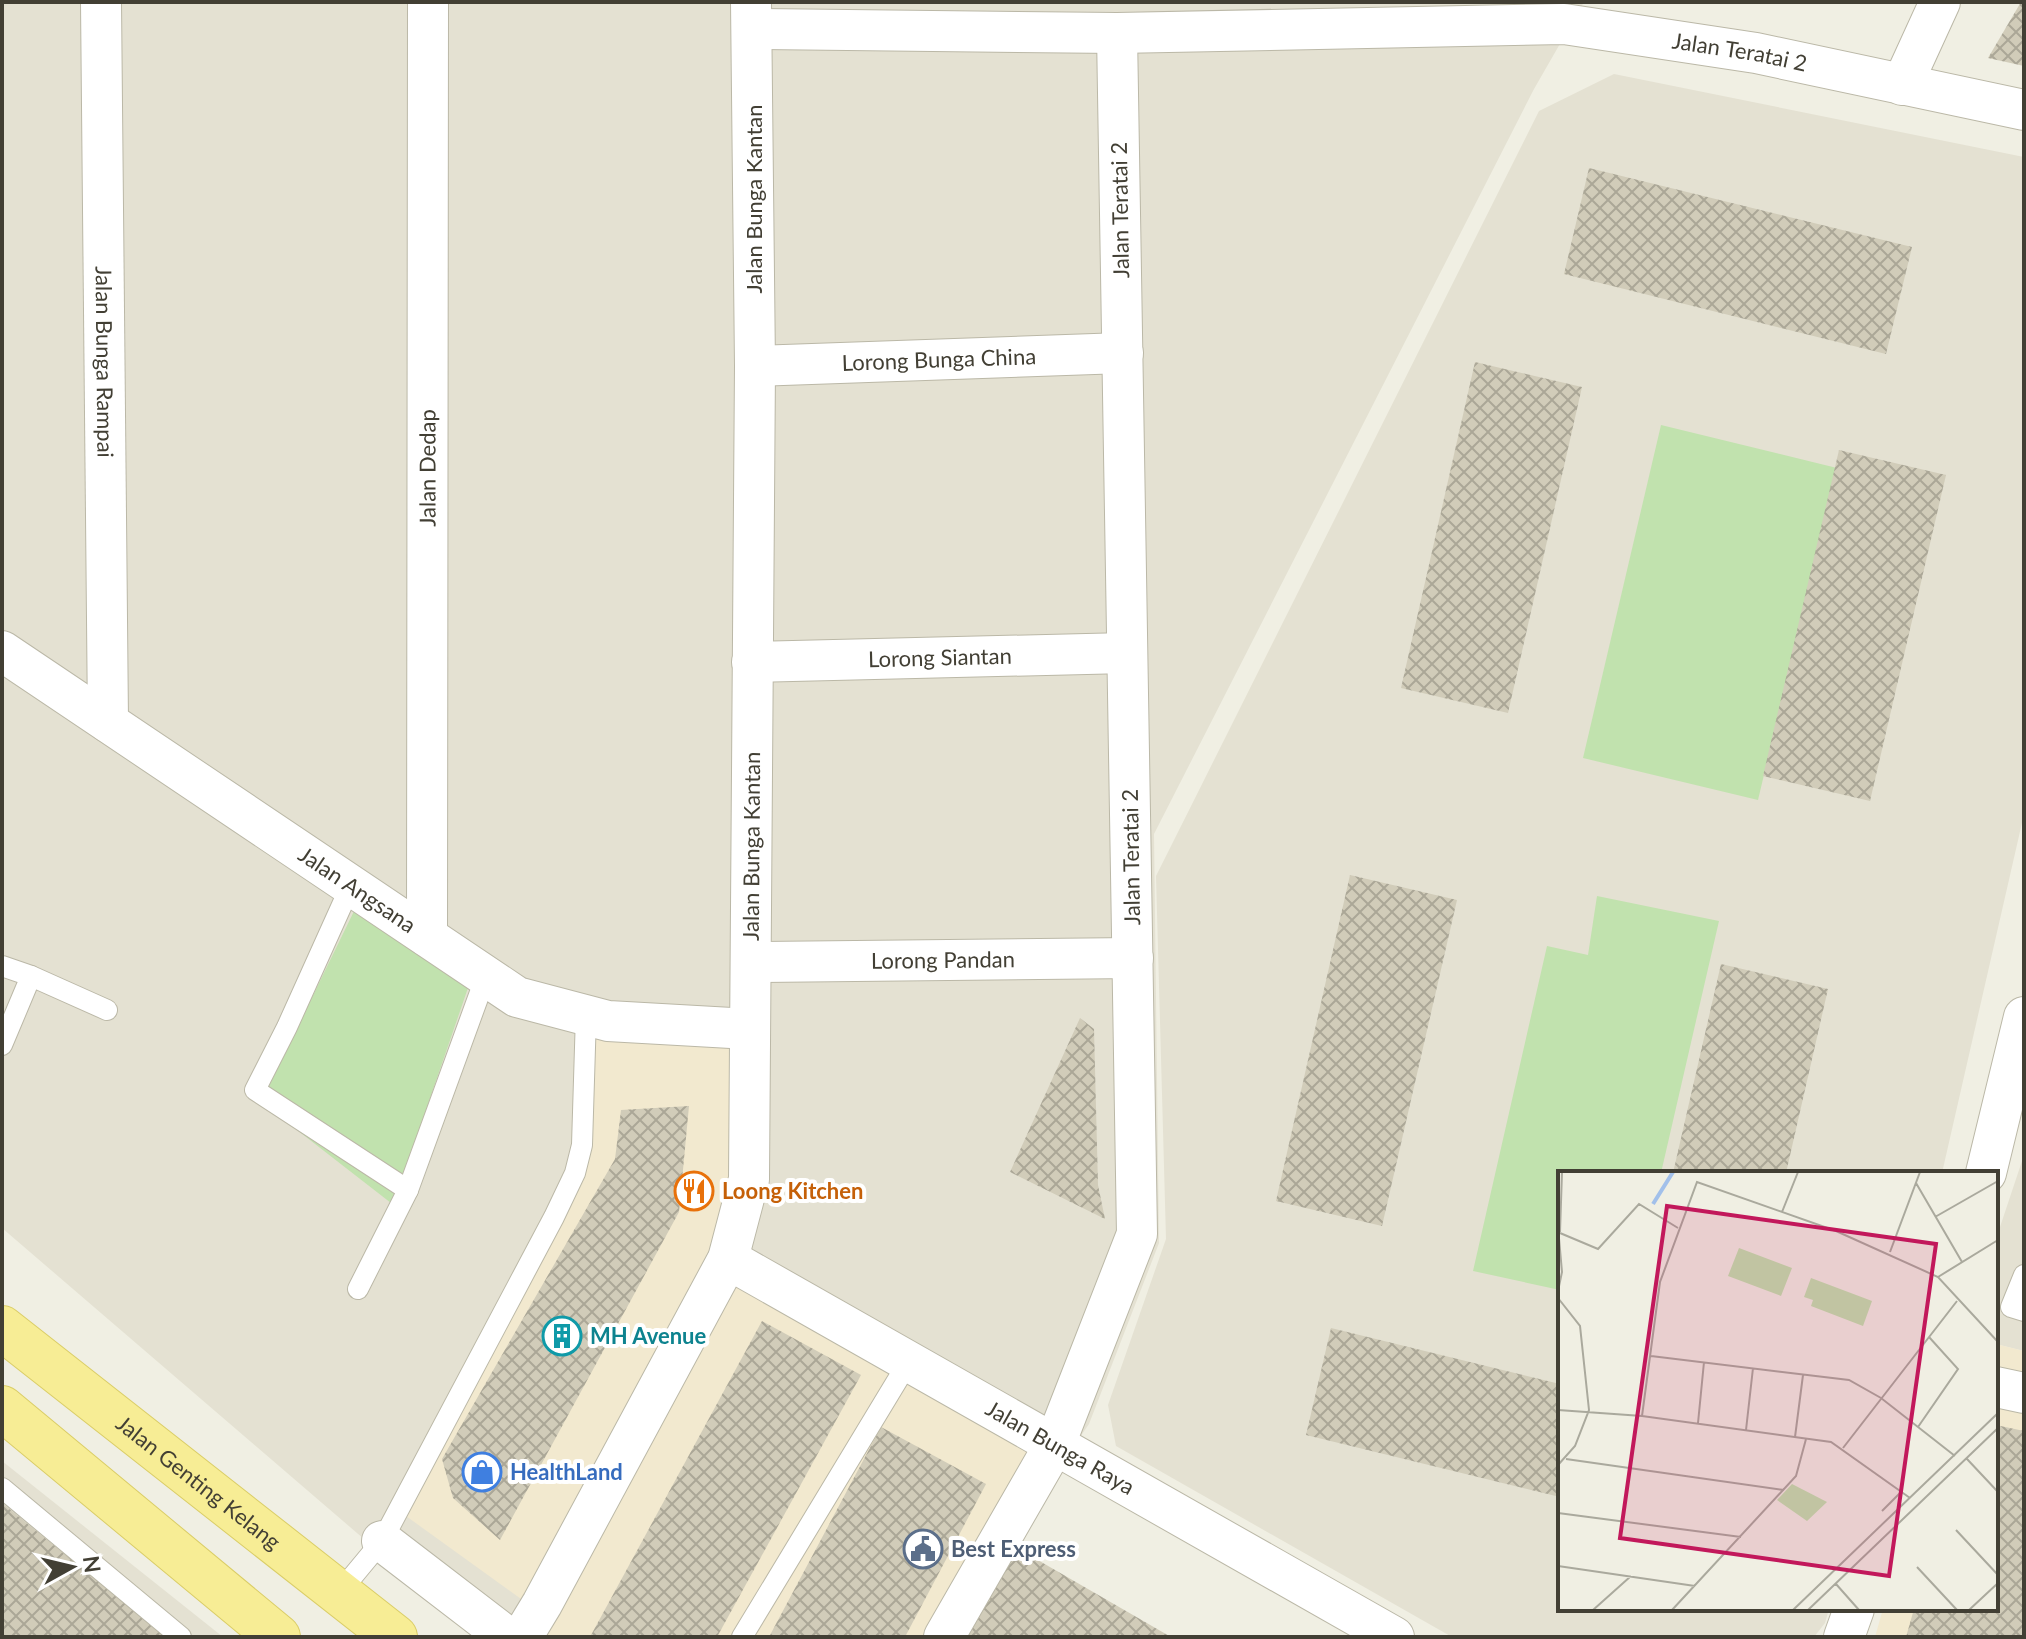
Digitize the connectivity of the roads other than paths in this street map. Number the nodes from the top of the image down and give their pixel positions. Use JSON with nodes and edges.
{"nodes":[{"id":1,"x":101,"y":2,"type":"edge"},
{"id":2,"x":428,"y":2,"type":"edge"},
{"id":3,"x":1940,"y":2,"type":"edge"},
{"id":4,"x":752,"y":16,"type":"edge"},
{"id":5,"x":1117,"y":33,"type":"junction"},
{"id":6,"x":1902,"y":85,"type":"junction"},
{"id":7,"x":2024,"y":110,"type":"edge"},
{"id":8,"x":1123,"y":353,"type":"junction"},
{"id":9,"x":755,"y":366,"type":"junction"},
{"id":10,"x":2,"y":651,"type":"edge"},
{"id":11,"x":1127,"y":653,"type":"junction"},
{"id":12,"x":752,"y":662,"type":"junction"},
{"id":13,"x":108,"y":722,"type":"junction"},
{"id":14,"x":351,"y":885,"type":"junction"},
{"id":15,"x":427,"y":936,"type":"junction"},
{"id":16,"x":1133,"y":958,"type":"junction"},
{"id":17,"x":751,"y":962,"type":"junction"},
{"id":18,"x":2,"y":966,"type":"edge"},
{"id":19,"x":31,"y":976,"type":"junction"},
{"id":20,"x":486,"y":976,"type":"junction"},
{"id":21,"x":107,"y":1010,"type":"dead end"},
{"id":22,"x":586,"y":1015,"type":"junction"},
{"id":23,"x":749,"y":1029,"type":"junction"},
{"id":24,"x":2023,"y":1029,"type":"edge"},
{"id":25,"x":2,"y":1045,"type":"edge"},
{"id":26,"x":2017,"y":1077,"type":"edge"},
{"id":27,"x":1987,"y":1171,"type":"edge"},
{"id":28,"x":408,"y":1190,"type":"junction"},
{"id":29,"x":728,"y":1259,"type":"junction"},
{"id":30,"x":2024,"y":1275,"type":"edge"},
{"id":31,"x":358,"y":1289,"type":"dead end"},
{"id":32,"x":2024,"y":1311,"type":"edge"},
{"id":33,"x":2,"y":1328,"type":"edge"},
{"id":34,"x":909,"y":1361,"type":"junction"},
{"id":35,"x":1998,"y":1387,"type":"edge"},
{"id":36,"x":2024,"y":1393,"type":"edge"},
{"id":37,"x":2,"y":1408,"type":"edge"},
{"id":38,"x":1055,"y":1444,"type":"junction"},
{"id":39,"x":2,"y":1488,"type":"edge"},
{"id":40,"x":382,"y":1541,"type":"junction"},
{"id":41,"x":338,"y":1594,"type":"junction"},
{"id":42,"x":1853,"y":1611,"type":"edge"},
{"id":43,"x":273,"y":1635,"type":"edge"},
{"id":44,"x":181,"y":1637,"type":"edge"},
{"id":45,"x":395,"y":1637,"type":"edge"},
{"id":46,"x":507,"y":1637,"type":"edge"},
{"id":47,"x":522,"y":1637,"type":"edge"},
{"id":48,"x":742,"y":1637,"type":"edge"},
{"id":49,"x":944,"y":1637,"type":"edge"},
{"id":50,"x":1394,"y":1637,"type":"edge"},
{"id":51,"x":1844,"y":1637,"type":"edge"}],
"edges":[{"from":1,"to":13,"type":"street","name":"Jalan Bunga Rampai"},
{"from":2,"to":15,"type":"street","name":"Jalan Dedap"},
{"from":3,"to":6,"type":"street"},
{"from":4,"to":5,"type":"street","name":"Jalan Teratai 2"},
{"from":4,"to":9,"type":"street","name":"Jalan Bunga Kantan"},
{"from":5,"to":6,"type":"street","name":"Jalan Teratai 2"},
{"from":5,"to":8,"type":"street","name":"Jalan Teratai 2"},
{"from":6,"to":7,"type":"street","name":"Jalan Teratai 2"},
{"from":8,"to":9,"type":"street","name":"Lorong Bunga China"},
{"from":8,"to":11,"type":"street","name":"Jalan Teratai 2"},
{"from":9,"to":12,"type":"street","name":"Jalan Bunga Kantan"},
{"from":10,"to":13,"type":"street","name":"Jalan Angsana"},
{"from":11,"to":12,"type":"street","name":"Lorong Siantan"},
{"from":11,"to":16,"type":"street","name":"Jalan Teratai 2"},
{"from":12,"to":17,"type":"street","name":"Jalan Bunga Kantan"},
{"from":13,"to":14,"type":"street","name":"Jalan Angsana"},
{"from":14,"to":15,"type":"street","name":"Jalan Angsana"},
{"from":14,"to":28,"type":"lane"},
{"from":15,"to":20,"type":"street","name":"Jalan Angsana"},
{"from":16,"to":17,"type":"street","name":"Lorong Pandan"},
{"from":16,"to":38,"type":"street","name":"Jalan Teratai 2"},
{"from":17,"to":23,"type":"street","name":"Jalan Bunga Kantan"},
{"from":18,"to":19,"type":"lane"},
{"from":19,"to":21,"type":"lane"},
{"from":19,"to":25,"type":"lane"},
{"from":20,"to":22,"type":"street","name":"Jalan Angsana"},
{"from":20,"to":28,"type":"lane"},
{"from":22,"to":23,"type":"street","name":"Jalan Angsana"},
{"from":22,"to":40,"type":"lane"},
{"from":23,"to":29,"type":"street","name":"Jalan Bunga Kantan"},
{"from":24,"to":26,"type":"street"},
{"from":26,"to":27,"type":"street"},
{"from":28,"to":31,"type":"lane"},
{"from":29,"to":34,"type":"street","name":"Jalan Bunga Raya"},
{"from":29,"to":47,"type":"street","name":"Jalan Bunga Kantan"},
{"from":30,"to":32,"type":"lane"},
{"from":33,"to":41,"type":"main road","name":"Jalan Genting Kelang"},
{"from":34,"to":38,"type":"street","name":"Jalan Bunga Raya"},
{"from":34,"to":48,"type":"lane"},
{"from":35,"to":36,"type":"street"},
{"from":37,"to":43,"type":"main road"},
{"from":38,"to":49,"type":"street","name":"Jalan Teratai 2"},
{"from":38,"to":50,"type":"street","name":"Jalan Bunga Raya"},
{"from":39,"to":44,"type":"lane"},
{"from":40,"to":41,"type":"lane"},
{"from":40,"to":46,"type":"street"},
{"from":41,"to":45,"type":"main road","name":"Jalan Genting Kelang"},
{"from":42,"to":51,"type":"street"}]}
